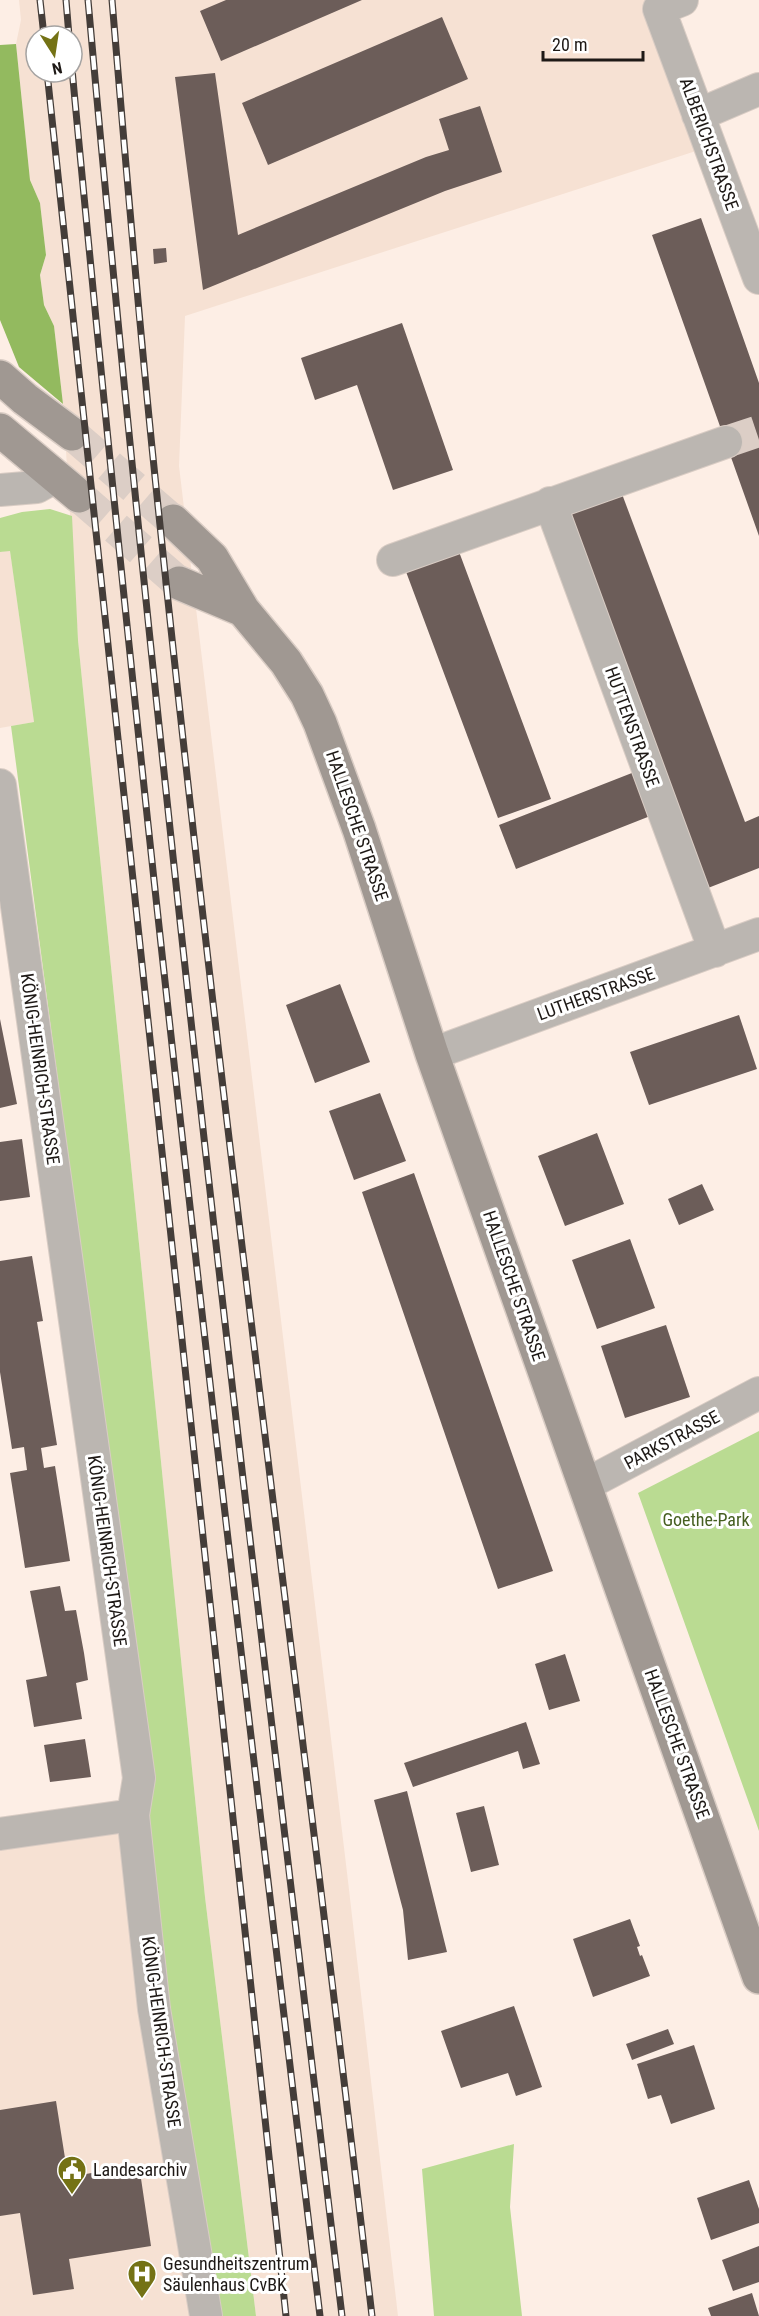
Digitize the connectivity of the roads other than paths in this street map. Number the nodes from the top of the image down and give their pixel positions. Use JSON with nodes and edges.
{"nodes":[{"id":1,"x":670,"y":4,"type":"edge"},
{"id":2,"x":759,"y":89,"type":"edge"},
{"id":3,"x":698,"y":115,"type":"junction"},
{"id":4,"x":759,"y":278,"type":"edge"},
{"id":5,"x":0,"y":377,"type":"edge"},
{"id":6,"x":0,"y":430,"type":"edge"},
{"id":7,"x":72,"y":434,"type":"tunnel mouth"},
{"id":8,"x":726,"y":442,"type":"tunnel mouth"},
{"id":9,"x":67,"y":487,"type":"joint"},
{"id":10,"x":0,"y":490,"type":"edge"},
{"id":11,"x":550,"y":503,"type":"junction"},
{"id":12,"x":173,"y":521,"type":"tunnel mouth"},
{"id":13,"x":393,"y":560,"type":"dead end"},
{"id":14,"x":179,"y":583,"type":"tunnel mouth"},
{"id":15,"x":243,"y":610,"type":"junction"},
{"id":16,"x":0,"y":785,"type":"edge"},
{"id":17,"x":759,"y":933,"type":"edge"},
{"id":18,"x":715,"y":951,"type":"junction"},
{"id":19,"x":432,"y":1054,"type":"junction"},
{"id":20,"x":759,"y":1394,"type":"edge"},
{"id":21,"x":585,"y":1485,"type":"junction"},
{"id":22,"x":134,"y":1815,"type":"junction"},
{"id":23,"x":0,"y":1834,"type":"edge"},
{"id":24,"x":759,"y":1977,"type":"edge"},
{"id":25,"x":206,"y":2316,"type":"edge"}],
"edges":[{"from":1,"to":3,"type":"street","name":"ALBERICHSTRASSE"},
{"from":2,"to":3,"type":"street"},
{"from":3,"to":4,"type":"street","name":"ALBERICHSTRASSE"},
{"from":5,"to":7,"type":"main road"},
{"from":6,"to":9,"type":"main road"},
{"from":8,"to":11,"type":"street"},
{"from":9,"to":10,"type":"street"},
{"from":11,"to":13,"type":"street"},
{"from":11,"to":18,"type":"street","name":"HUTTENSTRASSE"},
{"from":12,"to":15,"type":"main road","name":"HALLESCHE STRASSE"},
{"from":14,"to":15,"type":"main road","name":"HALLESCHE STRASSE"},
{"from":15,"to":19,"type":"main road","name":"HALLESCHE STRASSE"},
{"from":16,"to":22,"type":"street","name":"KÖNIG-HEINRICH-STRASSE"},
{"from":17,"to":18,"type":"street","name":"LUTHERSTRASSE"},
{"from":18,"to":19,"type":"street","name":"LUTHERSTRASSE"},
{"from":19,"to":21,"type":"main road","name":"HALLESCHE STRASSE"},
{"from":20,"to":21,"type":"street","name":"PARKSTRASSE"},
{"from":21,"to":24,"type":"main road","name":"HALLESCHE STRASSE"},
{"from":22,"to":23,"type":"street"},
{"from":22,"to":25,"type":"street","name":"KÖNIG-HEINRICH-STRASSE"}]}
